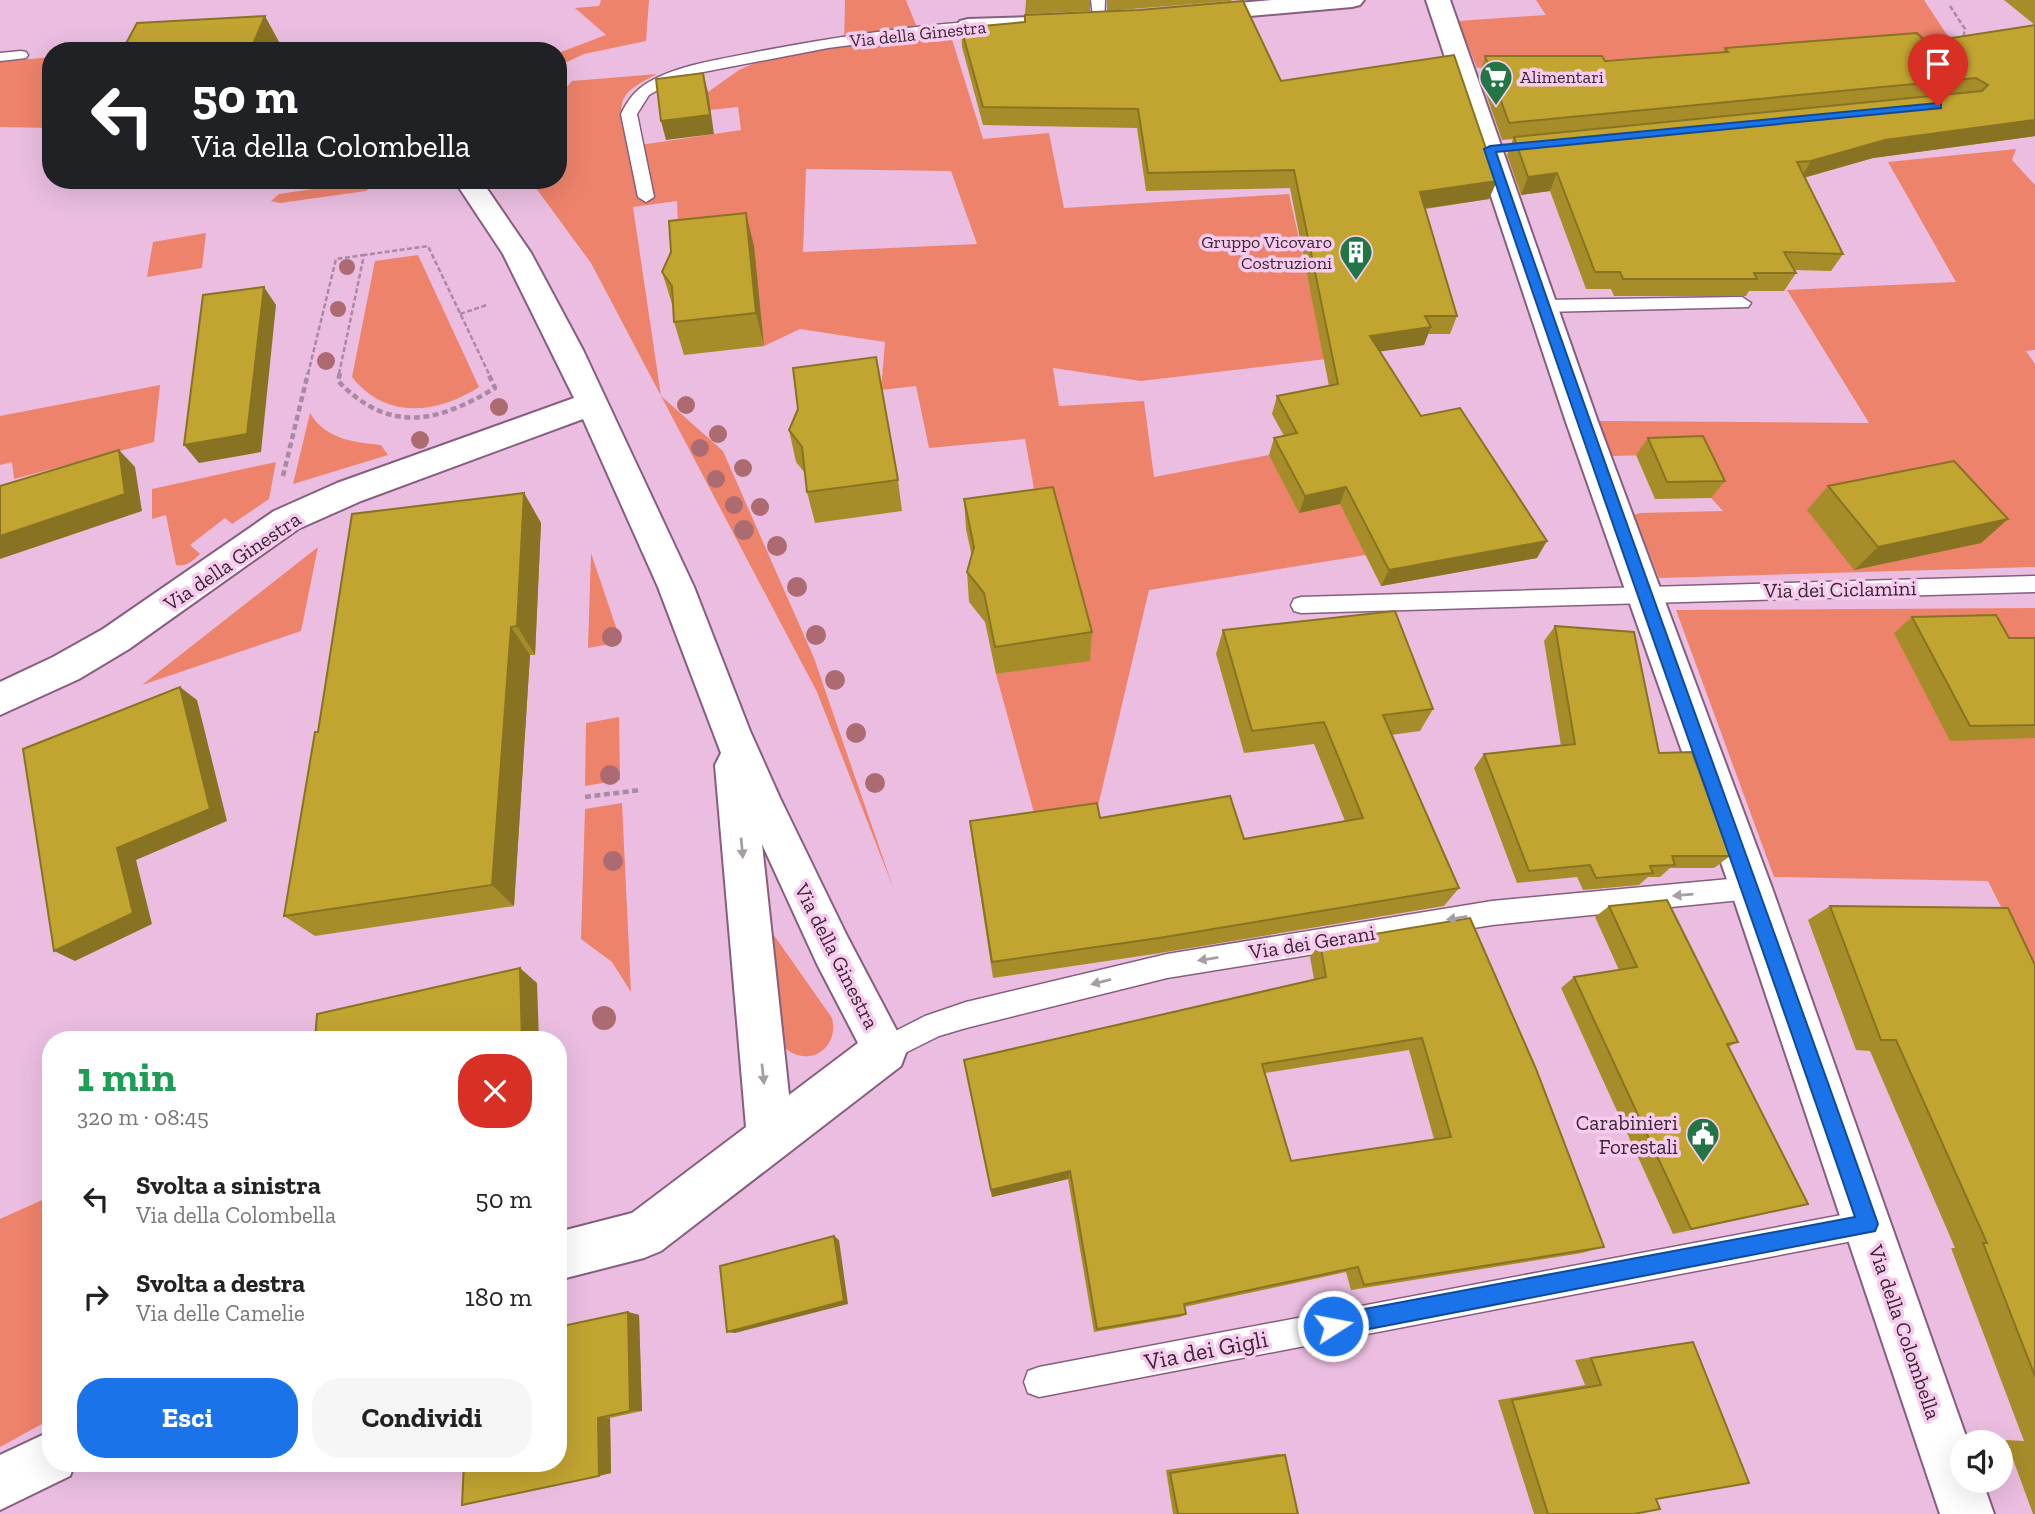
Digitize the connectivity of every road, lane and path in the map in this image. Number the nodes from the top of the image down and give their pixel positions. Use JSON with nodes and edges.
{"nodes":[{"id":1,"x":1352,"y":0,"type":"edge"},
{"id":2,"x":1438,"y":0,"type":"edge"},
{"id":3,"x":1950,"y":6,"type":"dead end"},
{"id":4,"x":1098,"y":11,"type":"edge"},
{"id":5,"x":1173,"y":16,"type":"edge"},
{"id":6,"x":1124,"y":20,"type":"edge"},
{"id":7,"x":968,"y":26,"type":"joint"},
{"id":8,"x":1969,"y":46,"type":"edge"},
{"id":9,"x":21,"y":55,"type":"dead end"},
{"id":10,"x":0,"y":57,"type":"edge"},
{"id":11,"x":473,"y":189,"type":"edge"},
{"id":12,"x":646,"y":197,"type":"dead end"},
{"id":13,"x":364,"y":255,"type":"junction"},
{"id":14,"x":1742,"y":303,"type":"edge"},
{"id":15,"x":487,"y":305,"type":"dead end"},
{"id":16,"x":1543,"y":306,"type":"junction"},
{"id":17,"x":460,"y":314,"type":"junction"},
{"id":18,"x":593,"y":403,"type":"junction"},
{"id":19,"x":280,"y":487,"type":"dead end"},
{"id":20,"x":2035,"y":584,"type":"edge"},
{"id":21,"x":1645,"y":594,"type":"junction"},
{"id":22,"x":1301,"y":604,"type":"dead end"},
{"id":23,"x":0,"y":699,"type":"edge"},
{"id":24,"x":731,"y":731,"type":"junction"},
{"id":25,"x":640,"y":790,"type":"dead end"},
{"id":26,"x":585,"y":797,"type":"dead end"},
{"id":27,"x":1751,"y":888,"type":"junction"},
{"id":28,"x":886,"y":1050,"type":"junction"},
{"id":29,"x":770,"y":1136,"type":"junction"},
{"id":30,"x":1868,"y":1224,"type":"junction"},
{"id":31,"x":567,"y":1254,"type":"edge"},
{"id":32,"x":1039,"y":1382,"type":"dead end"},
{"id":33,"x":42,"y":1462,"type":"edge"},
{"id":34,"x":0,"y":1484,"type":"edge"},
{"id":35,"x":1967,"y":1514,"type":"edge"}],
"edges":[{"from":1,"to":5,"type":"street"},
{"from":2,"to":16,"type":"street","name":"Via della Colombella"},
{"from":3,"to":8,"type":"path"},
{"from":4,"to":6,"type":"street","name":"Via della Ginestra"},
{"from":4,"to":7,"type":"street","name":"Via della Ginestra"},
{"from":7,"to":12,"type":"lane","name":"Via della Ginestra"},
{"from":9,"to":10,"type":"lane"},
{"from":11,"to":18,"type":"street","name":"Via della Ginestra"},
{"from":13,"to":17,"type":"path"},
{"from":13,"to":17,"type":"path"},
{"from":13,"to":19,"type":"path"},
{"from":14,"to":16,"type":"lane"},
{"from":15,"to":17,"type":"path"},
{"from":16,"to":21,"type":"street","name":"Via della Colombella"},
{"from":18,"to":23,"type":"street","name":"Via della Ginestra"},
{"from":18,"to":24,"type":"street","name":"Via della Ginestra"},
{"from":20,"to":21,"type":"lane","name":"Via dei Ciclamini"},
{"from":21,"to":22,"type":"lane","name":"Via dei Ciclamini"},
{"from":21,"to":27,"type":"street","name":"Via della Colombella"},
{"from":24,"to":28,"type":"street","name":"Via della Ginestra"},
{"from":24,"to":29,"type":"street","name":"Via della Ginestra","one_way":true},
{"from":25,"to":26,"type":"path"},
{"from":27,"to":28,"type":"lane","name":"Via dei Gerani","one_way":true},
{"from":27,"to":30,"type":"street","name":"Via della Colombella"},
{"from":28,"to":29,"type":"street","name":"Via della Ginestra"},
{"from":29,"to":31,"type":"street","name":"Via della Ginestra"},
{"from":30,"to":32,"type":"lane","name":"Via dei Gigli"},
{"from":30,"to":35,"type":"street","name":"Via della Colombella"},
{"from":33,"to":34,"type":"street"}]}
